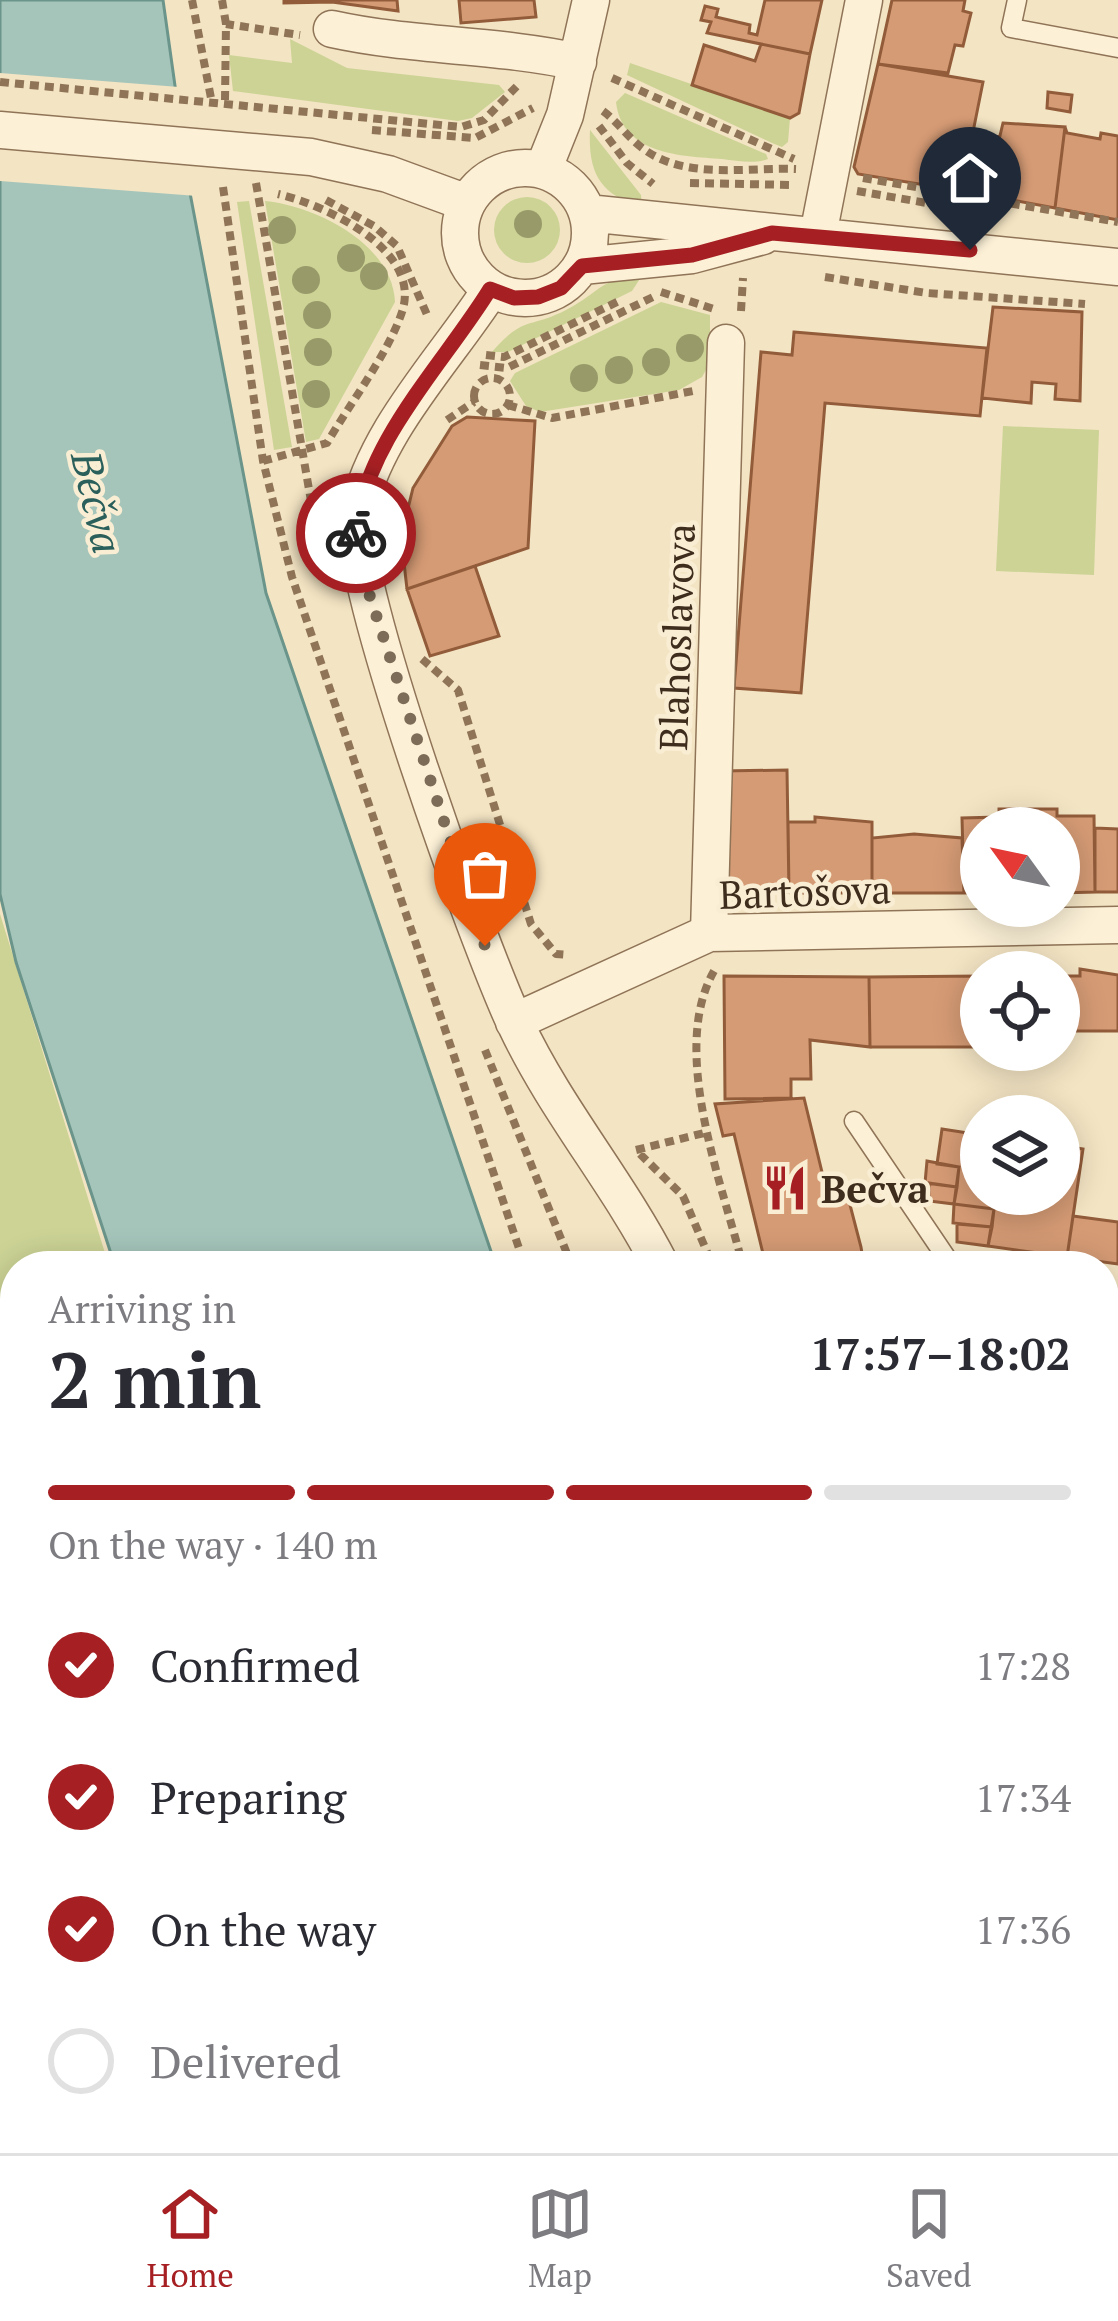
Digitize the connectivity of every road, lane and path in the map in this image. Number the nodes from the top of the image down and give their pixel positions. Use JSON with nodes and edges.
{"nodes":[{"id":1,"x":192,"y":0,"type":"edge"},
{"id":2,"x":222,"y":0,"type":"edge"},
{"id":3,"x":592,"y":0,"type":"edge"},
{"id":4,"x":864,"y":0,"type":"edge"},
{"id":5,"x":1017,"y":0,"type":"edge"},
{"id":6,"x":226,"y":24,"type":"junction"},
{"id":7,"x":332,"y":29,"type":"dead end"},
{"id":8,"x":287,"y":31,"type":"dead end"},
{"id":9,"x":1118,"y":48,"type":"edge"},
{"id":10,"x":578,"y":62,"type":"junction"},
{"id":11,"x":612,"y":78,"type":"dead end"},
{"id":12,"x":0,"y":82,"type":"edge"},
{"id":13,"x":518,"y":86,"type":"dead end"},
{"id":14,"x":211,"y":98,"type":"junction"},
{"id":15,"x":225,"y":100,"type":"junction"},
{"id":16,"x":536,"y":108,"type":"dead end"},
{"id":17,"x":596,"y":109,"type":"dead end"},
{"id":18,"x":592,"y":122,"type":"dead end"},
{"id":19,"x":305,"y":125,"type":"dead end"},
{"id":20,"x":0,"y":130,"type":"edge"},
{"id":21,"x":544,"y":170,"type":"junction"},
{"id":22,"x":255,"y":175,"type":"dead end"},
{"id":23,"x":849,"y":176,"type":"dead end"},
{"id":24,"x":652,"y":181,"type":"junction"},
{"id":25,"x":294,"y":184,"type":"dead end"},
{"id":26,"x":804,"y":184,"type":"dead end"},
{"id":27,"x":224,"y":187,"type":"dead end"},
{"id":28,"x":256,"y":190,"type":"junction"},
{"id":29,"x":467,"y":203,"type":"junction"},
{"id":30,"x":654,"y":205,"type":"dead end"},
{"id":31,"x":587,"y":213,"type":"junction"},
{"id":32,"x":1118,"y":222,"type":"edge"},
{"id":33,"x":772,"y":233,"type":"junction"},
{"id":34,"x":818,"y":235,"type":"junction"},
{"id":35,"x":582,"y":266,"type":"junction"},
{"id":36,"x":1118,"y":267,"type":"edge"},
{"id":37,"x":810,"y":274,"type":"dead end"},
{"id":38,"x":764,"y":275,"type":"dead end"},
{"id":39,"x":728,"y":277,"type":"dead end"},
{"id":40,"x":654,"y":284,"type":"dead end"},
{"id":41,"x":641,"y":288,"type":"dead end"},
{"id":42,"x":490,"y":289,"type":"junction"},
{"id":43,"x":654,"y":297,"type":"dead end"},
{"id":44,"x":1098,"y":304,"type":"dead end"},
{"id":45,"x":401,"y":315,"type":"junction"},
{"id":46,"x":428,"y":318,"type":"dead end"},
{"id":47,"x":420,"y":326,"type":"dead end"},
{"id":48,"x":726,"y":343,"type":"joint"},
{"id":49,"x":488,"y":356,"type":"dead end"},
{"id":50,"x":481,"y":365,"type":"dead end"},
{"id":51,"x":495,"y":374,"type":"junction"},
{"id":52,"x":701,"y":386,"type":"dead end"},
{"id":53,"x":474,"y":402,"type":"junction"},
{"id":54,"x":508,"y":405,"type":"junction"},
{"id":55,"x":438,"y":432,"type":"dead end"},
{"id":56,"x":298,"y":452,"type":"junction"},
{"id":57,"x":263,"y":461,"type":"junction"},
{"id":58,"x":420,"y":657,"type":"dead end"},
{"id":59,"x":1118,"y":925,"type":"edge"},
{"id":60,"x":587,"y":949,"type":"dead end"},
{"id":61,"x":704,"y":951,"type":"junction"},
{"id":62,"x":514,"y":1022,"type":"junction"},
{"id":63,"x":854,"y":1121,"type":"dead end"},
{"id":64,"x":708,"y":1132,"type":"junction"},
{"id":65,"x":624,"y":1134,"type":"dead end"},
{"id":66,"x":636,"y":1150,"type":"junction"},
{"id":67,"x":520,"y":1251,"type":"edge"},
{"id":68,"x":652,"y":1251,"type":"edge"},
{"id":69,"x":707,"y":1251,"type":"edge"},
{"id":70,"x":739,"y":1251,"type":"edge"},
{"id":71,"x":942,"y":1251,"type":"edge"}],
"edges":[{"from":1,"to":14,"type":"path"},
{"from":2,"to":6,"type":"path"},
{"from":3,"to":10,"type":"street"},
{"from":4,"to":34,"type":"street"},
{"from":5,"to":9,"type":"lane"},
{"from":6,"to":8,"type":"path"},
{"from":6,"to":15,"type":"path"},
{"from":7,"to":10,"type":"street"},
{"from":10,"to":21,"type":"street"},
{"from":11,"to":17,"type":"path"},
{"from":12,"to":14,"type":"path"},
{"from":13,"to":15,"type":"path"},
{"from":14,"to":15,"type":"path"},
{"from":16,"to":19,"type":"path"},
{"from":18,"to":24,"type":"path"},
{"from":20,"to":29,"type":"street"},
{"from":21,"to":29,"type":"street"},
{"from":21,"to":31,"type":"street"},
{"from":22,"to":28,"type":"path"},
{"from":23,"to":32,"type":"path"},
{"from":24,"to":26,"type":"path"},
{"from":24,"to":30,"type":"path"},
{"from":25,"to":46,"type":"path"},
{"from":27,"to":57,"type":"path"},
{"from":28,"to":45,"type":"path"},
{"from":28,"to":56,"type":"path"},
{"from":29,"to":42,"type":"street"},
{"from":31,"to":33,"type":"street"},
{"from":31,"to":35,"type":"street"},
{"from":33,"to":34,"type":"street"},
{"from":33,"to":35,"type":"street"},
{"from":34,"to":36,"type":"street"},
{"from":35,"to":42,"type":"street"},
{"from":37,"to":44,"type":"path"},
{"from":38,"to":39,"type":"path"},
{"from":40,"to":48,"type":"path"},
{"from":41,"to":49,"type":"path"},
{"from":42,"to":62,"type":"street"},
{"from":43,"to":51,"type":"path"},
{"from":45,"to":47,"type":"path"},
{"from":45,"to":56,"type":"path"},
{"from":48,"to":61,"type":"street","name":"Blahoslavova"},
{"from":50,"to":51,"type":"path"},
{"from":51,"to":53,"type":"path"},
{"from":51,"to":54,"type":"path"},
{"from":52,"to":54,"type":"path"},
{"from":53,"to":54,"type":"path"},
{"from":53,"to":55,"type":"path"},
{"from":56,"to":57,"type":"path"},
{"from":57,"to":67,"type":"path"},
{"from":58,"to":60,"type":"path"},
{"from":59,"to":61,"type":"street","name":"Bartošova"},
{"from":61,"to":62,"type":"street","name":"Bartošova"},
{"from":61,"to":64,"type":"path"},
{"from":62,"to":68,"type":"street"},
{"from":63,"to":71,"type":"lane"},
{"from":64,"to":66,"type":"path"},
{"from":64,"to":70,"type":"path"},
{"from":65,"to":66,"type":"path"},
{"from":66,"to":69,"type":"path"}]}
